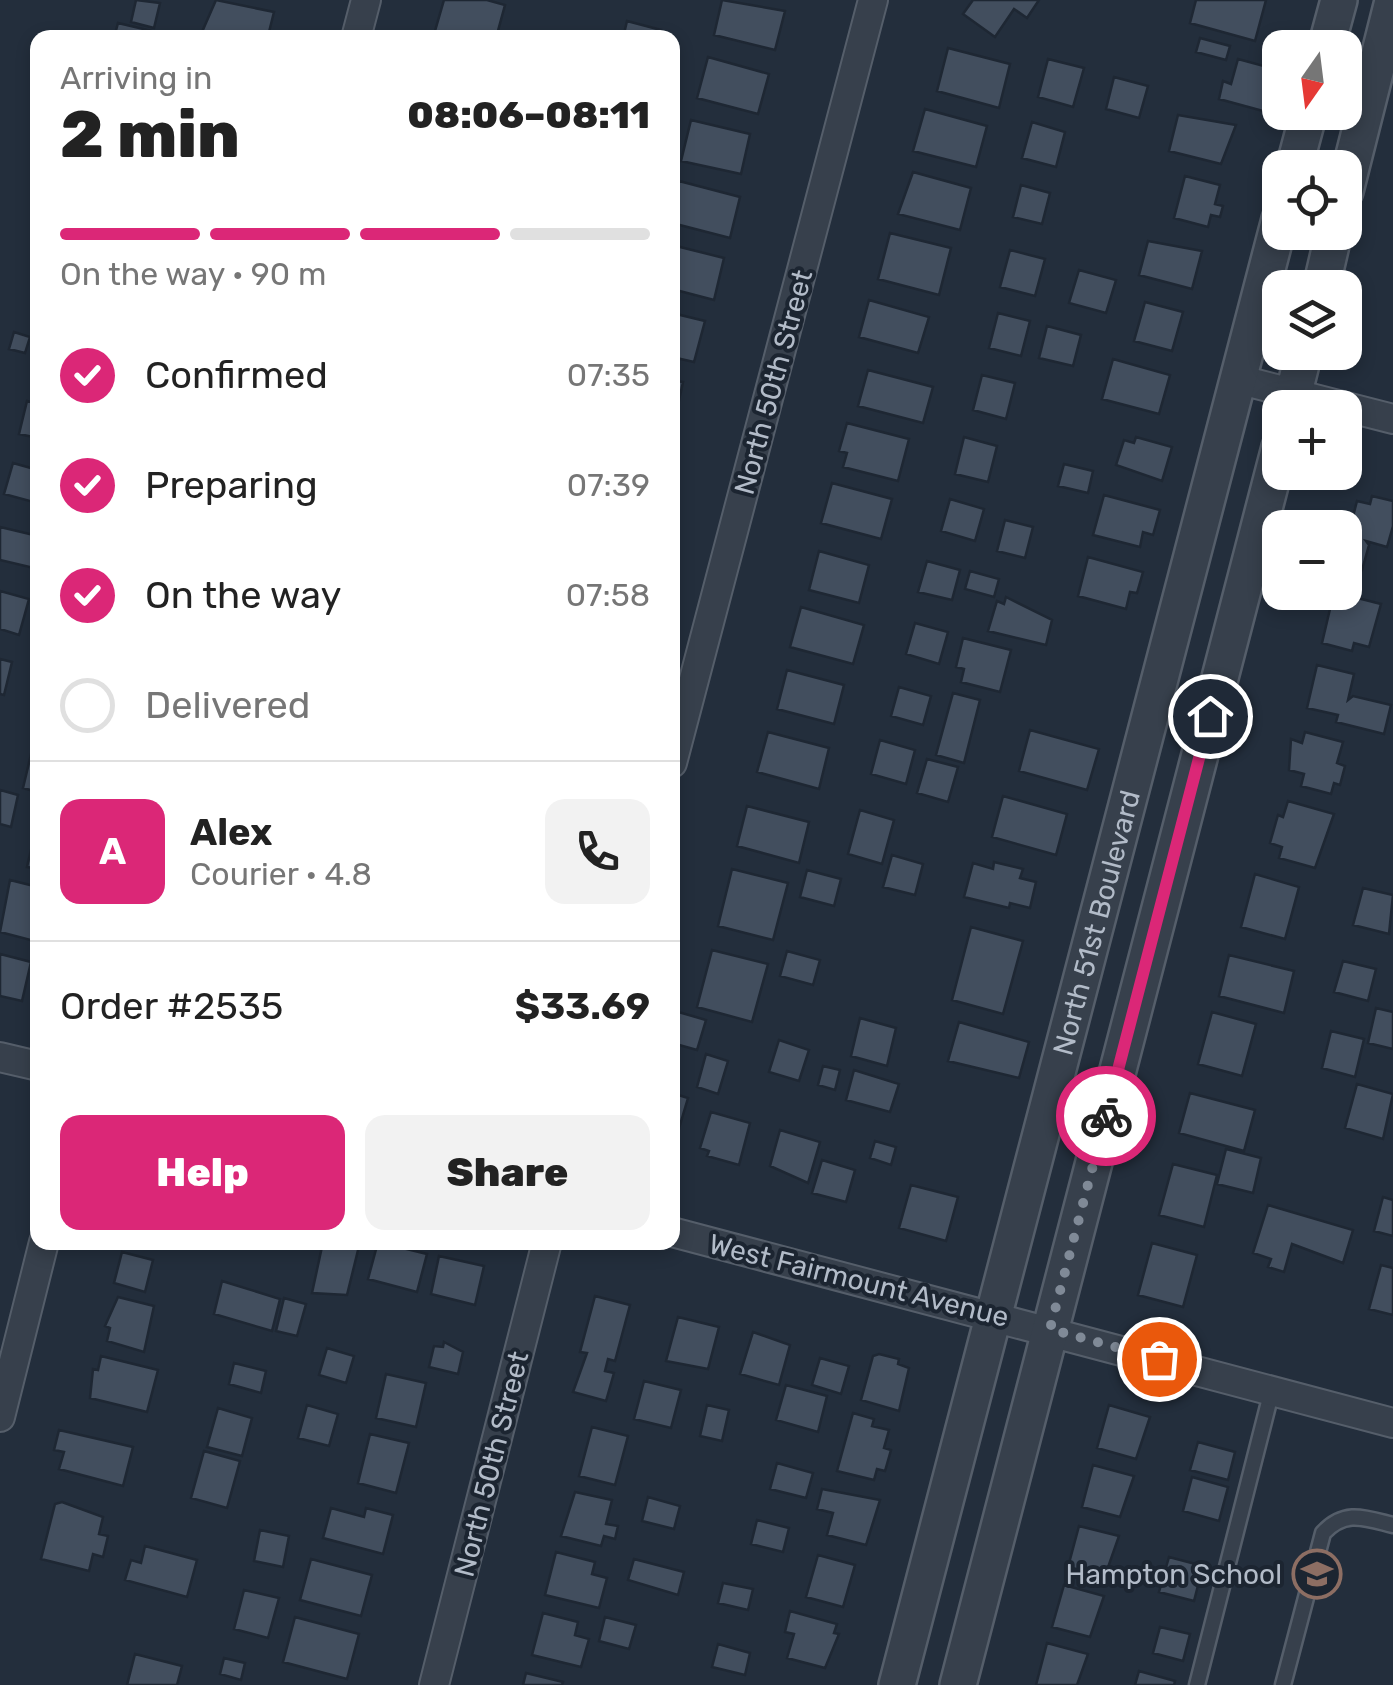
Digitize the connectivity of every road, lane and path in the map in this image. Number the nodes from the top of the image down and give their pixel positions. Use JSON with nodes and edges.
{"nodes":[{"id":1,"x":366,"y":0,"type":"edge"},
{"id":2,"x":873,"y":0,"type":"edge"},
{"id":3,"x":1339,"y":0,"type":"edge"},
{"id":4,"x":1393,"y":2,"type":"edge"},
{"id":5,"x":358,"y":30,"type":"edge"},
{"id":6,"x":1331,"y":30,"type":"edge"},
{"id":7,"x":1355,"y":150,"type":"edge"},
{"id":8,"x":1272,"y":250,"type":"edge"},
{"id":9,"x":1238,"y":378,"type":"junction"},
{"id":10,"x":1266,"y":390,"type":"edge"},
{"id":11,"x":1362,"y":413,"type":"edge"},
{"id":12,"x":1393,"y":419,"type":"edge"},
{"id":13,"x":1269,"y":490,"type":"edge"},
{"id":14,"x":680,"y":733,"type":"edge"},
{"id":15,"x":0,"y":1057,"type":"edge"},
{"id":16,"x":30,"y":1064,"type":"edge"},
{"id":17,"x":680,"y":1234,"type":"edge"},
{"id":18,"x":42,"y":1250,"type":"edge"},
{"id":19,"x":545,"y":1250,"type":"edge"},
{"id":20,"x":991,"y":1314,"type":"junction"},
{"id":21,"x":1050,"y":1329,"type":"junction"},
{"id":22,"x":1272,"y":1390,"type":"junction"},
{"id":23,"x":0,"y":1417,"type":"edge"},
{"id":24,"x":1393,"y":1424,"type":"edge"},
{"id":25,"x":1393,"y":1525,"type":"edge"},
{"id":26,"x":434,"y":1685,"type":"edge"},
{"id":27,"x":897,"y":1685,"type":"edge"},
{"id":28,"x":958,"y":1685,"type":"edge"},
{"id":29,"x":1197,"y":1685,"type":"edge"},
{"id":30,"x":1282,"y":1685,"type":"edge"}],
"edges":[{"from":1,"to":5,"type":"street"},
{"from":2,"to":14,"type":"street","name":"North 50th Street"},
{"from":3,"to":6,"type":"street"},
{"from":4,"to":7,"type":"street"},
{"from":8,"to":9,"type":"street","name":"North 51st Boulevard"},
{"from":9,"to":10,"type":"street"},
{"from":9,"to":20,"type":"street","name":"North 51st Boulevard"},
{"from":11,"to":12,"type":"street"},
{"from":13,"to":21,"type":"street"},
{"from":15,"to":16,"type":"street"},
{"from":17,"to":20,"type":"street","name":"West Fairmount Avenue"},
{"from":18,"to":23,"type":"street"},
{"from":19,"to":26,"type":"street","name":"North 50th Street"},
{"from":20,"to":21,"type":"street","name":"West Fairmount Avenue"},
{"from":20,"to":27,"type":"street","name":"North 51st Boulevard"},
{"from":21,"to":22,"type":"street","name":"West Fairmount Avenue"},
{"from":21,"to":28,"type":"street"},
{"from":22,"to":24,"type":"street","name":"West Fairmount Avenue"},
{"from":22,"to":29,"type":"lane"},
{"from":25,"to":30,"type":"lane"}]}
